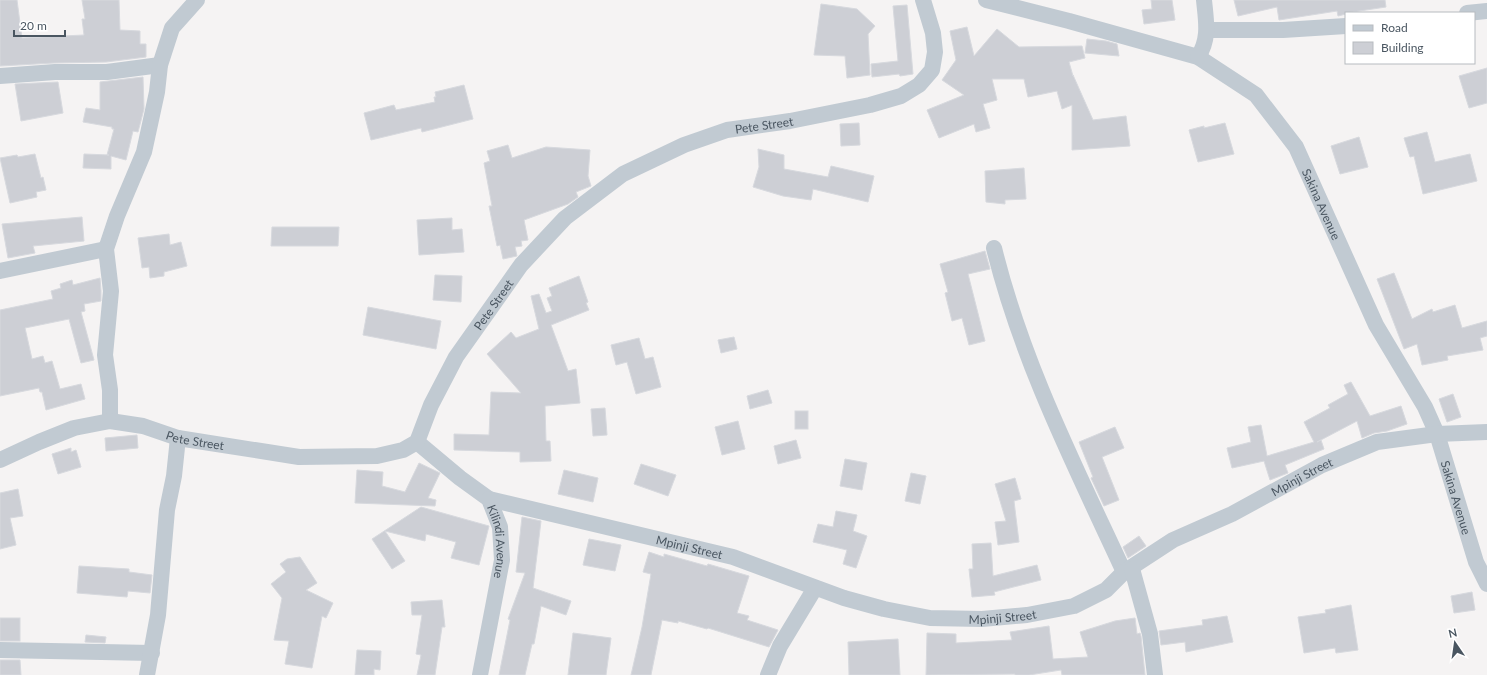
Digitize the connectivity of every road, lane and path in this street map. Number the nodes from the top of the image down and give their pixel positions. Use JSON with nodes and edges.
{"nodes":[{"id":1,"x":197,"y":0,"type":"edge"},
{"id":2,"x":922,"y":0,"type":"edge"},
{"id":3,"x":986,"y":0,"type":"edge"},
{"id":4,"x":1204,"y":0,"type":"edge"},
{"id":5,"x":1487,"y":10,"type":"edge"},
{"id":6,"x":1474,"y":12,"type":"edge"},
{"id":7,"x":1345,"y":26,"type":"edge"},
{"id":8,"x":1207,"y":30,"type":"junction"},
{"id":9,"x":1198,"y":57,"type":"junction"},
{"id":10,"x":160,"y":65,"type":"junction"},
{"id":11,"x":0,"y":76,"type":"edge"},
{"id":12,"x":994,"y":248,"type":"dead end"},
{"id":13,"x":106,"y":249,"type":"junction"},
{"id":14,"x":0,"y":271,"type":"edge"},
{"id":15,"x":110,"y":422,"type":"junction"},
{"id":16,"x":1487,"y":432,"type":"edge"},
{"id":17,"x":1437,"y":434,"type":"junction"},
{"id":18,"x":178,"y":438,"type":"junction"},
{"id":19,"x":418,"y":442,"type":"junction"},
{"id":20,"x":0,"y":460,"type":"edge"},
{"id":21,"x":489,"y":499,"type":"junction"},
{"id":22,"x":1128,"y":570,"type":"junction"},
{"id":23,"x":1487,"y":584,"type":"edge"},
{"id":24,"x":815,"y":588,"type":"junction"},
{"id":25,"x":0,"y":650,"type":"edge"},
{"id":26,"x":152,"y":653,"type":"junction"},
{"id":27,"x":147,"y":675,"type":"edge"},
{"id":28,"x":480,"y":675,"type":"edge"},
{"id":29,"x":768,"y":675,"type":"edge"},
{"id":30,"x":1155,"y":675,"type":"edge"}],
"edges":[{"from":1,"to":10,"type":"street"},
{"from":2,"to":19,"type":"street","name":"Pete Street"},
{"from":3,"to":9,"type":"street","name":"Sakina Avenue"},
{"from":4,"to":8,"type":"street"},
{"from":5,"to":6,"type":"street"},
{"from":7,"to":8,"type":"street"},
{"from":8,"to":9,"type":"street"},
{"from":9,"to":17,"type":"street","name":"Sakina Avenue"},
{"from":10,"to":11,"type":"street"},
{"from":10,"to":13,"type":"street"},
{"from":12,"to":22,"type":"street"},
{"from":13,"to":14,"type":"street"},
{"from":13,"to":15,"type":"street"},
{"from":15,"to":18,"type":"street","name":"Pete Street"},
{"from":15,"to":20,"type":"street","name":"Pete Street"},
{"from":16,"to":17,"type":"street","name":"Mpinji Street"},
{"from":17,"to":22,"type":"street","name":"Mpinji Street"},
{"from":17,"to":23,"type":"street","name":"Sakina Avenue"},
{"from":18,"to":19,"type":"street","name":"Pete Street"},
{"from":18,"to":26,"type":"street"},
{"from":19,"to":21,"type":"street","name":"Kilindi Avenue"},
{"from":21,"to":24,"type":"street","name":"Mpinji Street"},
{"from":21,"to":28,"type":"street","name":"Kilindi Avenue"},
{"from":22,"to":24,"type":"street","name":"Mpinji Street"},
{"from":22,"to":30,"type":"street"},
{"from":24,"to":29,"type":"street"},
{"from":25,"to":26,"type":"street"},
{"from":26,"to":27,"type":"street"}]}
